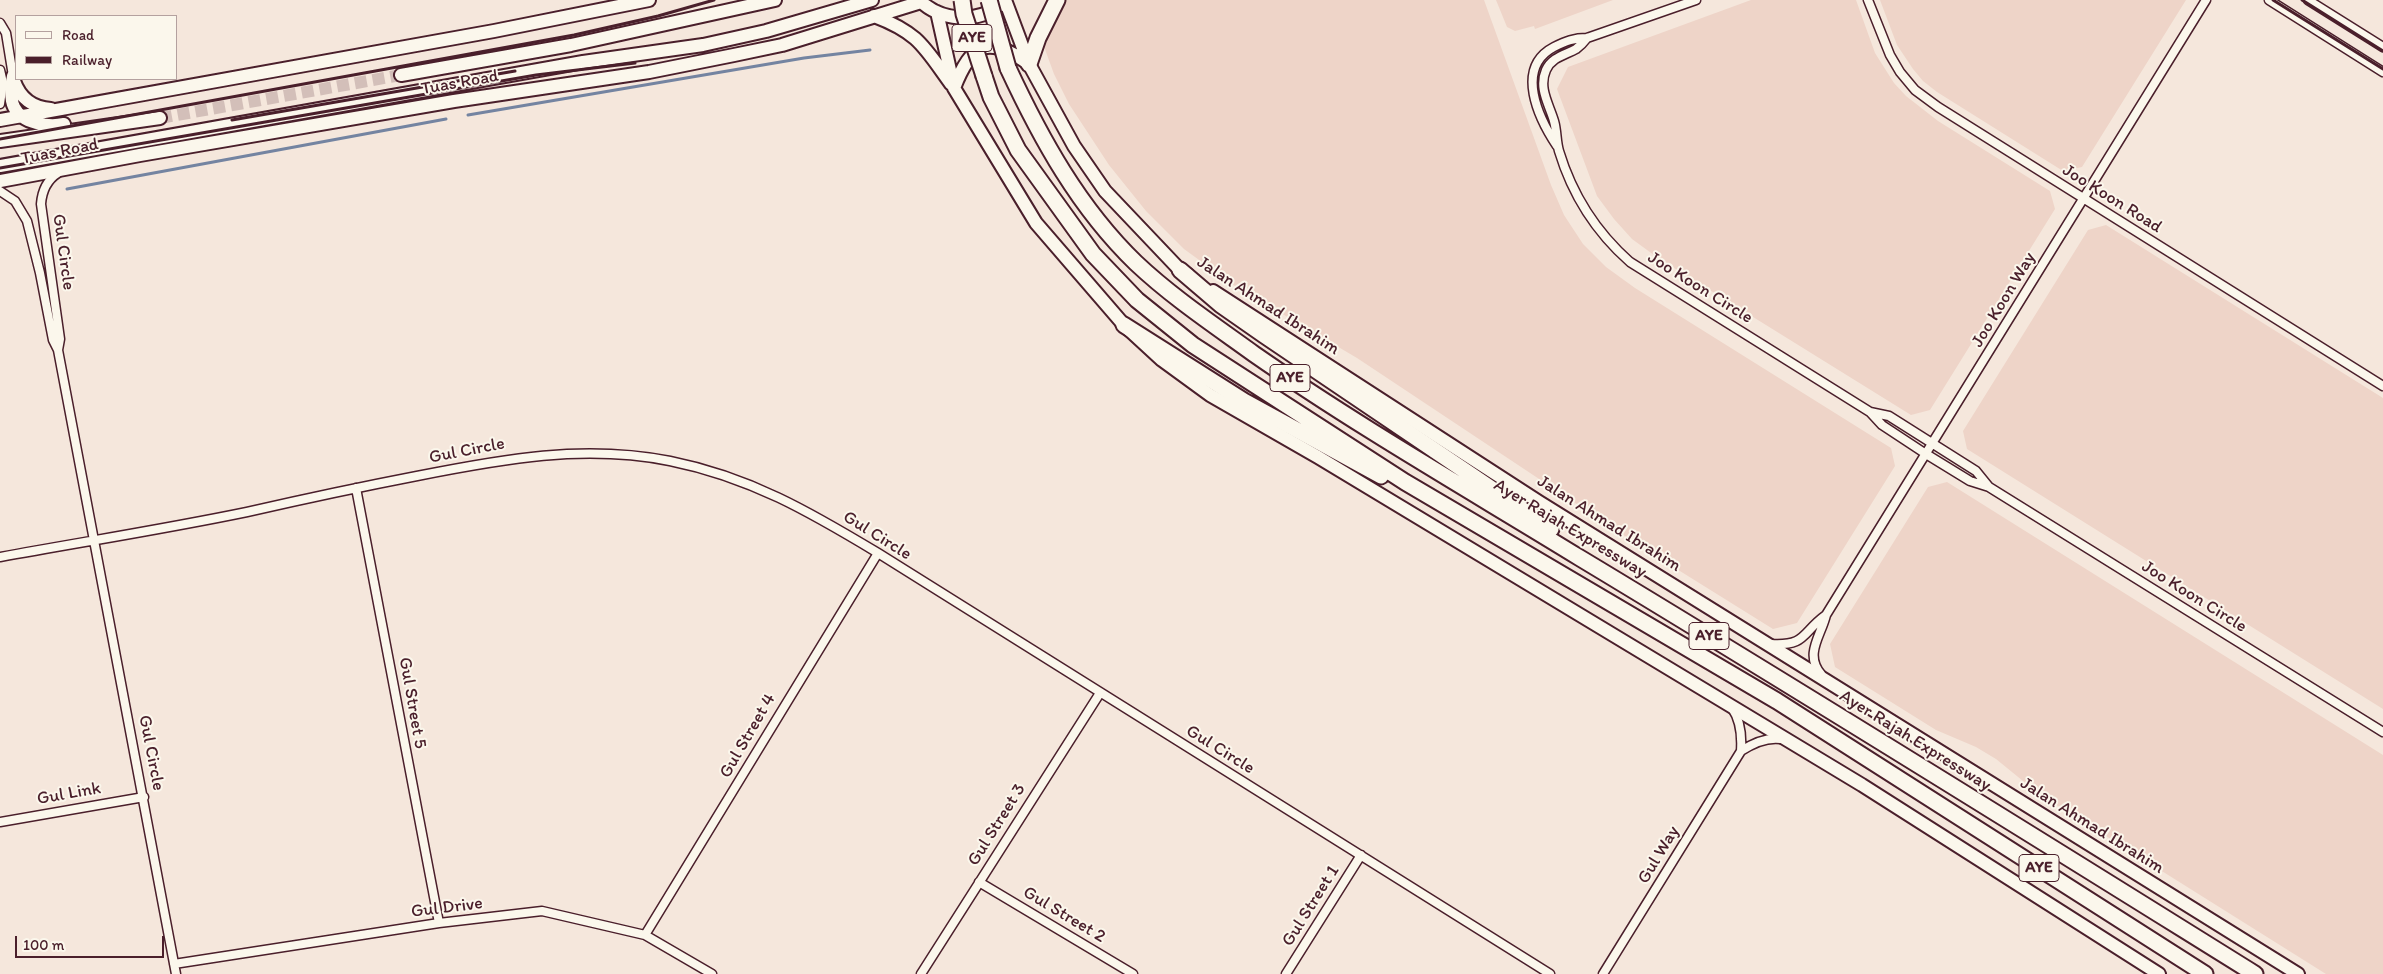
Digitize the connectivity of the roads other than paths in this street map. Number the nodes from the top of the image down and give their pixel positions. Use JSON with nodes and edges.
{"nodes":[{"id":1,"x":649,"y":0,"type":"edge"},
{"id":2,"x":775,"y":0,"type":"edge"},
{"id":3,"x":872,"y":0,"type":"edge"},
{"id":4,"x":962,"y":0,"type":"edge"},
{"id":5,"x":989,"y":0,"type":"edge"},
{"id":6,"x":1006,"y":0,"type":"edge"},
{"id":7,"x":1056,"y":0,"type":"edge"},
{"id":8,"x":1696,"y":0,"type":"edge"},
{"id":9,"x":1868,"y":0,"type":"edge"},
{"id":10,"x":2206,"y":0,"type":"edge"},
{"id":11,"x":2269,"y":0,"type":"edge"},
{"id":12,"x":2308,"y":0,"type":"edge"},
{"id":13,"x":920,"y":1,"type":"edge"},
{"id":14,"x":936,"y":12,"type":"junction"},
{"id":15,"x":874,"y":16,"type":"junction"},
{"id":16,"x":0,"y":23,"type":"edge"},
{"id":17,"x":1587,"y":38,"type":"junction"},
{"id":18,"x":2383,"y":47,"type":"edge"},
{"id":19,"x":1029,"y":64,"type":"junction"},
{"id":20,"x":0,"y":70,"type":"edge"},
{"id":21,"x":2383,"y":72,"type":"edge"},
{"id":22,"x":13,"y":76,"type":"junction"},
{"id":23,"x":401,"y":76,"type":"tunnel mouth"},
{"id":24,"x":954,"y":88,"type":"junction"},
{"id":25,"x":0,"y":104,"type":"edge"},
{"id":26,"x":58,"y":110,"type":"junction"},
{"id":27,"x":22,"y":116,"type":"junction"},
{"id":28,"x":160,"y":118,"type":"tunnel mouth"},
{"id":29,"x":0,"y":120,"type":"edge"},
{"id":30,"x":98,"y":127,"type":"junction"},
{"id":31,"x":0,"y":141,"type":"edge"},
{"id":32,"x":1558,"y":148,"type":"junction"},
{"id":33,"x":0,"y":166,"type":"edge"},
{"id":34,"x":66,"y":168,"type":"junction"},
{"id":35,"x":0,"y":181,"type":"edge"},
{"id":36,"x":0,"y":191,"type":"edge"},
{"id":37,"x":2083,"y":199,"type":"junction"},
{"id":38,"x":1180,"y":270,"type":"junction"},
{"id":39,"x":1124,"y":325,"type":"junction"},
{"id":40,"x":58,"y":350,"type":"junction"},
{"id":41,"x":2383,"y":386,"type":"edge"},
{"id":42,"x":1870,"y":412,"type":"junction"},
{"id":43,"x":1932,"y":444,"type":"junction"},
{"id":44,"x":1926,"y":454,"type":"junction"},
{"id":45,"x":1405,"y":482,"type":"junction"},
{"id":46,"x":1989,"y":487,"type":"junction"},
{"id":47,"x":356,"y":488,"type":"junction"},
{"id":48,"x":94,"y":539,"type":"junction"},
{"id":49,"x":878,"y":553,"type":"junction"},
{"id":50,"x":0,"y":557,"type":"edge"},
{"id":51,"x":1654,"y":602,"type":"junction"},
{"id":52,"x":1826,"y":615,"type":"junction"},
{"id":53,"x":1767,"y":644,"type":"junction"},
{"id":54,"x":1827,"y":681,"type":"junction"},
{"id":55,"x":1100,"y":693,"type":"junction"},
{"id":56,"x":1728,"y":703,"type":"junction"},
{"id":57,"x":2383,"y":732,"type":"edge"},
{"id":58,"x":1788,"y":740,"type":"junction"},
{"id":59,"x":1741,"y":752,"type":"junction"},
{"id":60,"x":144,"y":797,"type":"junction"},
{"id":61,"x":0,"y":822,"type":"edge"},
{"id":62,"x":1362,"y":855,"type":"junction"},
{"id":63,"x":979,"y":882,"type":"junction"},
{"id":64,"x":439,"y":923,"type":"junction"},
{"id":65,"x":645,"y":934,"type":"junction"},
{"id":66,"x":174,"y":964,"type":"junction"},
{"id":67,"x":176,"y":974,"type":"edge"},
{"id":68,"x":712,"y":974,"type":"edge"},
{"id":69,"x":921,"y":974,"type":"edge"},
{"id":70,"x":1133,"y":974,"type":"edge"},
{"id":71,"x":1286,"y":974,"type":"edge"},
{"id":72,"x":1550,"y":974,"type":"edge"},
{"id":73,"x":1603,"y":974,"type":"edge"},
{"id":74,"x":2159,"y":974,"type":"edge"},
{"id":75,"x":2205,"y":974,"type":"edge"},
{"id":76,"x":2254,"y":974,"type":"edge"},
{"id":77,"x":2298,"y":974,"type":"edge"}],
"edges":[{"from":1,"to":26,"type":"main road"},
{"from":2,"to":23,"type":"main road","name":"Tuas Road"},
{"from":3,"to":33,"type":"main road","name":"Tuas Road"},
{"from":4,"to":45,"type":"highway","number":"AYE","bridge":true},
{"from":5,"to":51,"type":"highway","name":"Ayer Rajah Expressway","number":"AYE","bridge":true},
{"from":6,"to":14,"type":"main road"},
{"from":6,"to":19,"type":"main road","name":"Jalan Ahmad Ibrahim"},
{"from":7,"to":19,"type":"highway"},
{"from":8,"to":17,"type":"street","name":"Joo Koon Circle"},
{"from":9,"to":37,"type":"street","name":"Joo Koon Road"},
{"from":10,"to":37,"type":"street","name":"Joo Koon Way"},
{"from":11,"to":21,"type":"street"},
{"from":12,"to":18,"type":"street"},
{"from":13,"to":14,"type":"main road"},
{"from":13,"to":15,"type":"main road","name":"Tuas Road"},
{"from":14,"to":24,"type":"main road"},
{"from":15,"to":24,"type":"main road"},
{"from":15,"to":34,"type":"main road","name":"Tuas Road"},
{"from":16,"to":22,"type":"street"},
{"from":17,"to":32,"type":"street","name":"Joo Koon Circle"},
{"from":17,"to":32,"type":"street","name":"Joo Koon Circle"},
{"from":19,"to":24,"type":"main road"},
{"from":19,"to":38,"type":"main road","name":"Jalan Ahmad Ibrahim"},
{"from":20,"to":25,"type":"street"},
{"from":22,"to":26,"type":"main road"},
{"from":22,"to":27,"type":"main road"},
{"from":24,"to":39,"type":"main road"},
{"from":26,"to":27,"type":"main road"},
{"from":27,"to":29,"type":"main road"},
{"from":27,"to":30,"type":"main road"},
{"from":28,"to":30,"type":"main road","name":"Tuas Road"},
{"from":30,"to":31,"type":"main road","name":"Tuas Road"},
{"from":32,"to":42,"type":"street","name":"Joo Koon Circle"},
{"from":34,"to":35,"type":"main road","name":"Tuas Road"},
{"from":34,"to":40,"type":"street","name":"Gul Circle"},
{"from":36,"to":40,"type":"street","name":"Gul Circle"},
{"from":37,"to":41,"type":"street","name":"Joo Koon Road"},
{"from":37,"to":43,"type":"street","name":"Joo Koon Way"},
{"from":38,"to":51,"type":"highway"},
{"from":38,"to":53,"type":"main road","name":"Jalan Ahmad Ibrahim"},
{"from":39,"to":45,"type":"highway"},
{"from":39,"to":56,"type":"main road"},
{"from":40,"to":48,"type":"street","name":"Gul Circle"},
{"from":42,"to":43,"type":"street","name":"Joo Koon Circle"},
{"from":42,"to":44,"type":"street","name":"Joo Koon Circle"},
{"from":43,"to":44,"type":"street","name":"Joo Koon Way"},
{"from":43,"to":46,"type":"street","name":"Joo Koon Circle"},
{"from":44,"to":46,"type":"street","name":"Joo Koon Circle"},
{"from":44,"to":52,"type":"street","name":"Joo Koon Way"},
{"from":45,"to":75,"type":"highway","number":"AYE"},
{"from":46,"to":57,"type":"street","name":"Joo Koon Circle"},
{"from":47,"to":48,"type":"street","name":"Gul Circle"},
{"from":47,"to":49,"type":"street","name":"Gul Circle"},
{"from":47,"to":64,"type":"street","name":"Gul Street 5"},
{"from":48,"to":50,"type":"street"},
{"from":48,"to":60,"type":"street","name":"Gul Circle"},
{"from":49,"to":55,"type":"street","name":"Gul Circle"},
{"from":49,"to":65,"type":"street","name":"Gul Street 4"},
{"from":51,"to":76,"type":"highway","name":"Ayer Rajah Expressway","number":"AYE"},
{"from":52,"to":53,"type":"street","name":"Joo Koon Way"},
{"from":52,"to":54,"type":"street","name":"Joo Koon Way"},
{"from":53,"to":54,"type":"main road","name":"Jalan Ahmad Ibrahim"},
{"from":54,"to":77,"type":"main road","name":"Jalan Ahmad Ibrahim"},
{"from":55,"to":62,"type":"street","name":"Gul Circle"},
{"from":55,"to":63,"type":"street","name":"Gul Street 3"},
{"from":56,"to":58,"type":"main road"},
{"from":56,"to":59,"type":"street"},
{"from":58,"to":59,"type":"street","name":"Gul Way"},
{"from":58,"to":74,"type":"main road"},
{"from":59,"to":73,"type":"street","name":"Gul Way"},
{"from":60,"to":61,"type":"street","name":"Gul Link"},
{"from":60,"to":66,"type":"street","name":"Gul Circle"},
{"from":62,"to":71,"type":"street","name":"Gul Street 1"},
{"from":62,"to":72,"type":"street","name":"Gul Circle"},
{"from":63,"to":69,"type":"street","name":"Gul Street 3"},
{"from":63,"to":70,"type":"street","name":"Gul Street 2"},
{"from":64,"to":65,"type":"street","name":"Gul Drive"},
{"from":64,"to":66,"type":"street","name":"Gul Drive"},
{"from":65,"to":68,"type":"street","name":"Gul Drive"},
{"from":66,"to":67,"type":"street","name":"Gul Circle"}]}
